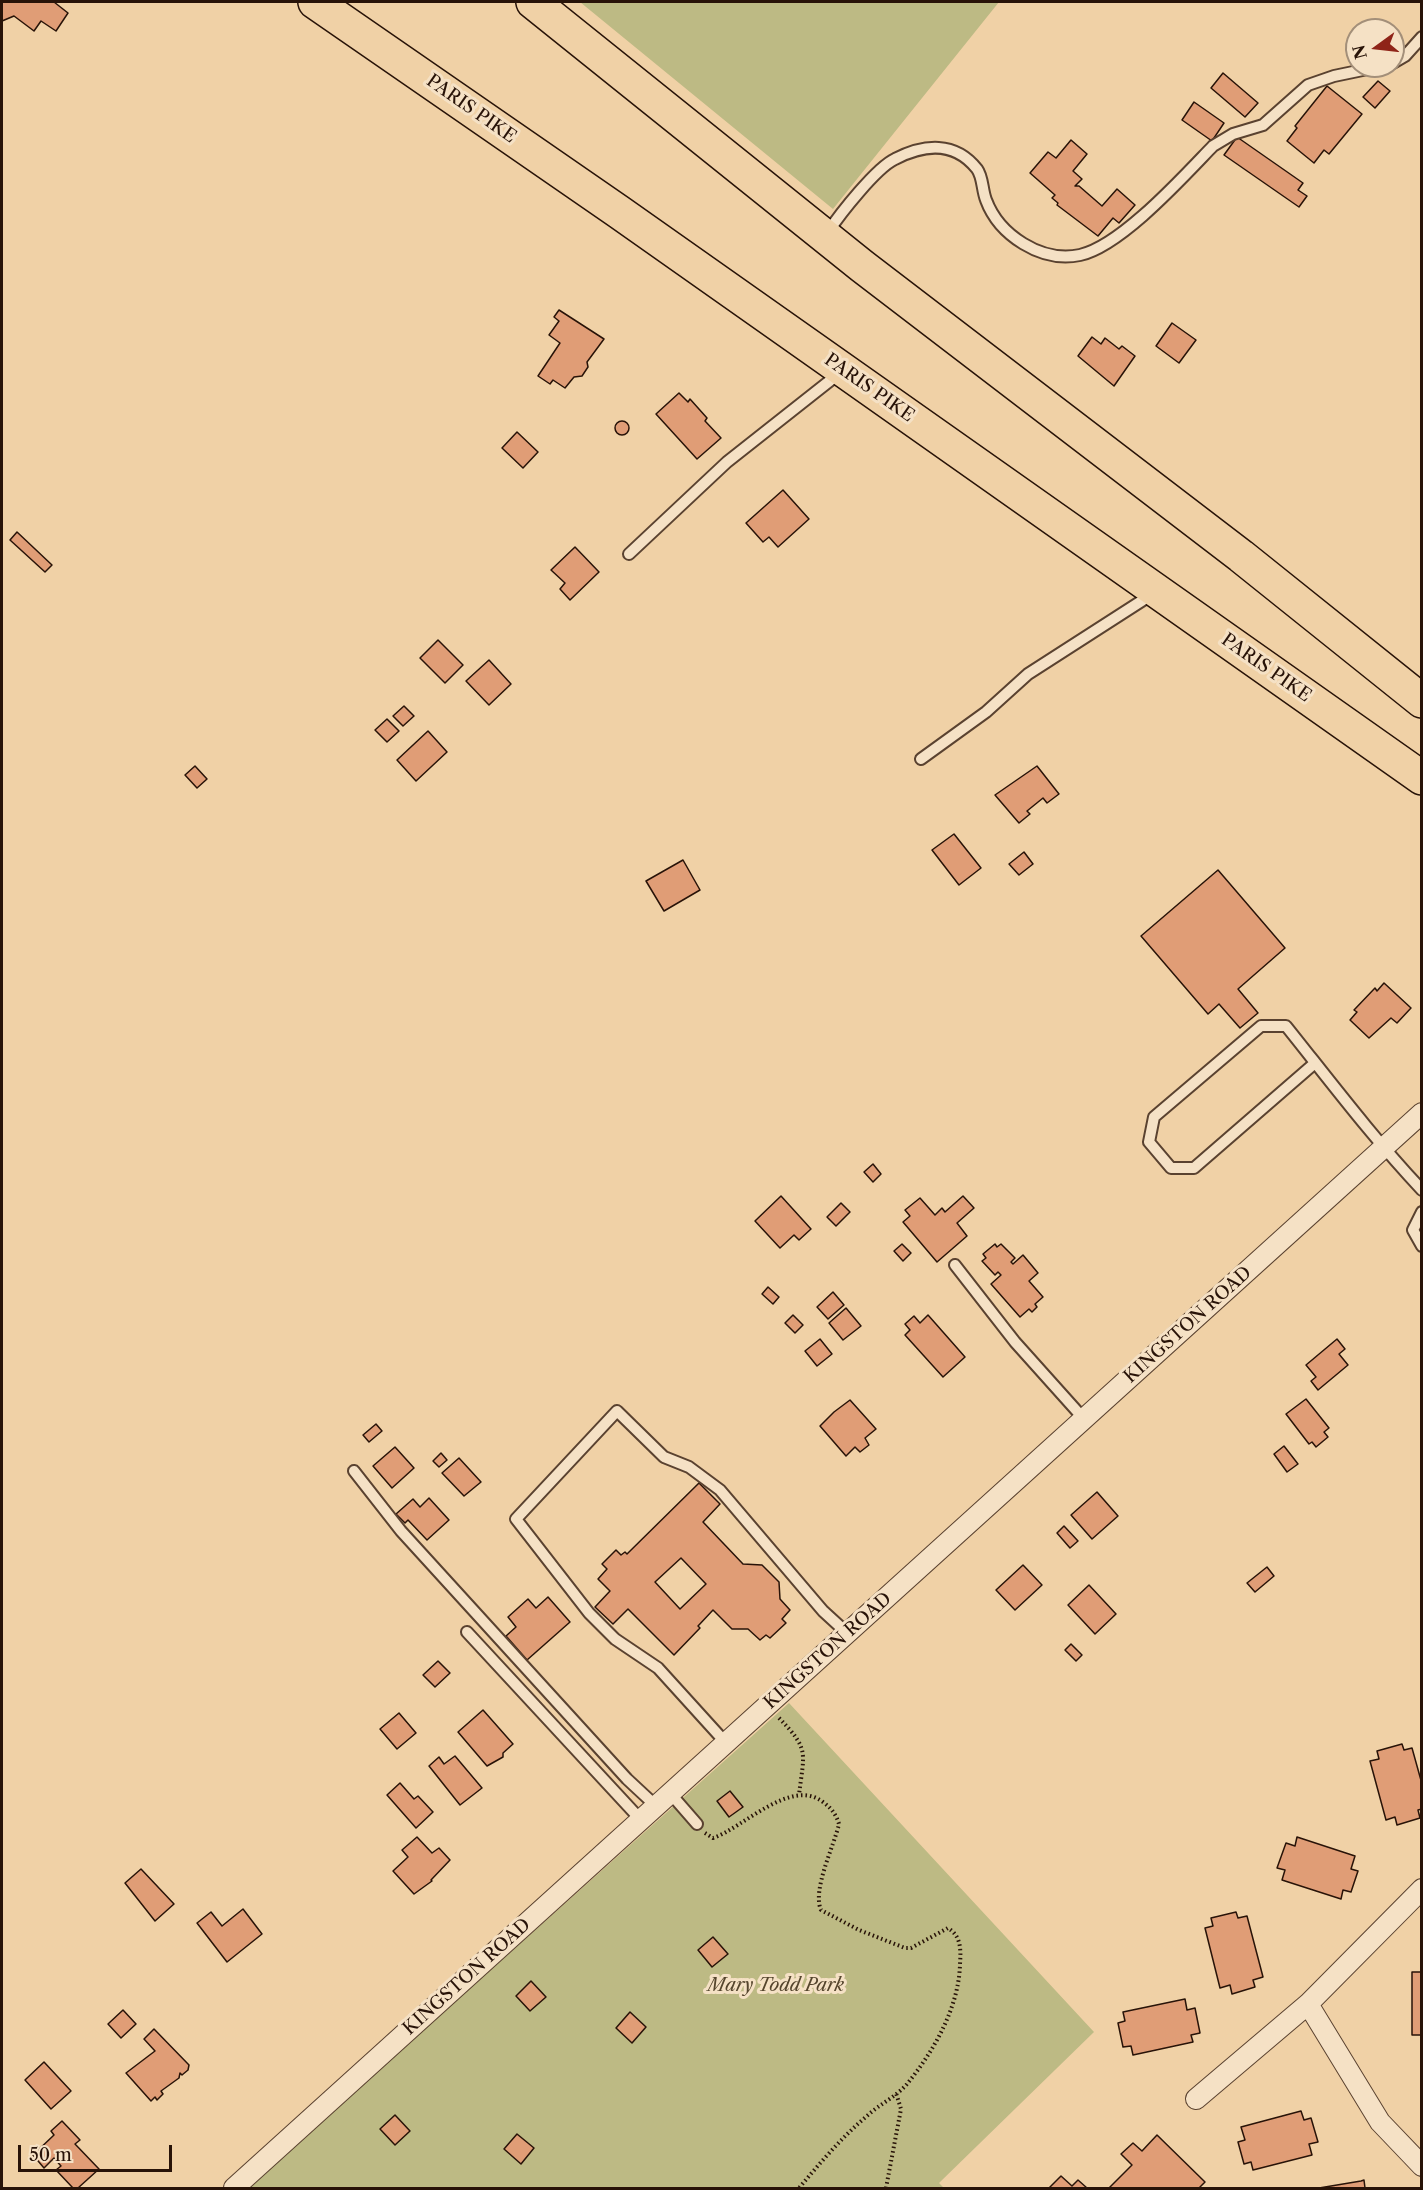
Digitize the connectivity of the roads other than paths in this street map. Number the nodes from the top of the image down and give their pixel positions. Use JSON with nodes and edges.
{"nodes":[{"id":1,"x":315,"y":2,"type":"edge"},
{"id":2,"x":535,"y":2,"type":"edge"},
{"id":3,"x":1422,"y":37,"type":"edge"},
{"id":4,"x":1405,"y":56,"type":"edge"},
{"id":5,"x":1345,"y":75,"type":"edge"},
{"id":6,"x":825,"y":237,"type":"junction"},
{"id":7,"x":843,"y":369,"type":"junction"},
{"id":8,"x":629,"y":554,"type":"dead end"},
{"id":9,"x":1157,"y":591,"type":"junction"},
{"id":10,"x":1422,"y":701,"type":"edge"},
{"id":11,"x":921,"y":759,"type":"dead end"},
{"id":12,"x":1422,"y":777,"type":"edge"},
{"id":13,"x":1315,"y":1062,"type":"junction"},
{"id":14,"x":1422,"y":1113,"type":"edge"},
{"id":15,"x":1383,"y":1148,"type":"junction"},
{"id":16,"x":1422,"y":1190,"type":"edge"},
{"id":17,"x":1422,"y":1212,"type":"edge"},
{"id":18,"x":1422,"y":1246,"type":"edge"},
{"id":19,"x":955,"y":1265,"type":"dead end"},
{"id":20,"x":1084,"y":1419,"type":"junction"},
{"id":21,"x":354,"y":1471,"type":"dead end"},
{"id":22,"x":467,"y":1632,"type":"dead end"},
{"id":23,"x":847,"y":1634,"type":"junction"},
{"id":24,"x":726,"y":1743,"type":"junction"},
{"id":25,"x":670,"y":1793,"type":"junction"},
{"id":26,"x":648,"y":1813,"type":"junction"},
{"id":27,"x":697,"y":1824,"type":"road end"},
{"id":28,"x":1422,"y":1889,"type":"edge"},
{"id":29,"x":1308,"y":2004,"type":"junction"},
{"id":30,"x":1196,"y":2099,"type":"dead end"},
{"id":31,"x":1422,"y":2166,"type":"edge"},
{"id":32,"x":234,"y":2188,"type":"edge"}],
"edges":[{"from":1,"to":7,"type":"highway","name":"PARIS PIKE"},
{"from":2,"to":6,"type":"highway"},
{"from":3,"to":4,"type":"lane"},
{"from":5,"to":6,"type":"lane"},
{"from":6,"to":10,"type":"highway"},
{"from":7,"to":8,"type":"lane"},
{"from":7,"to":9,"type":"highway","name":"PARIS PIKE"},
{"from":9,"to":11,"type":"lane"},
{"from":9,"to":12,"type":"highway","name":"PARIS PIKE"},
{"from":13,"to":13,"type":"lane"},
{"from":13,"to":15,"type":"lane"},
{"from":14,"to":15,"type":"street","name":"KINGSTON ROAD"},
{"from":15,"to":16,"type":"lane"},
{"from":15,"to":20,"type":"street","name":"KINGSTON ROAD"},
{"from":17,"to":18,"type":"lane"},
{"from":19,"to":20,"type":"lane"},
{"from":20,"to":23,"type":"street","name":"KINGSTON ROAD"},
{"from":21,"to":26,"type":"lane"},
{"from":22,"to":26,"type":"lane"},
{"from":23,"to":24,"type":"street","name":"KINGSTON ROAD"},
{"from":23,"to":24,"type":"lane"},
{"from":24,"to":25,"type":"street","name":"KINGSTON ROAD"},
{"from":25,"to":26,"type":"street","name":"KINGSTON ROAD"},
{"from":25,"to":27,"type":"lane"},
{"from":26,"to":32,"type":"street","name":"KINGSTON ROAD"},
{"from":28,"to":29,"type":"street"},
{"from":29,"to":30,"type":"street"},
{"from":29,"to":31,"type":"street"}]}
